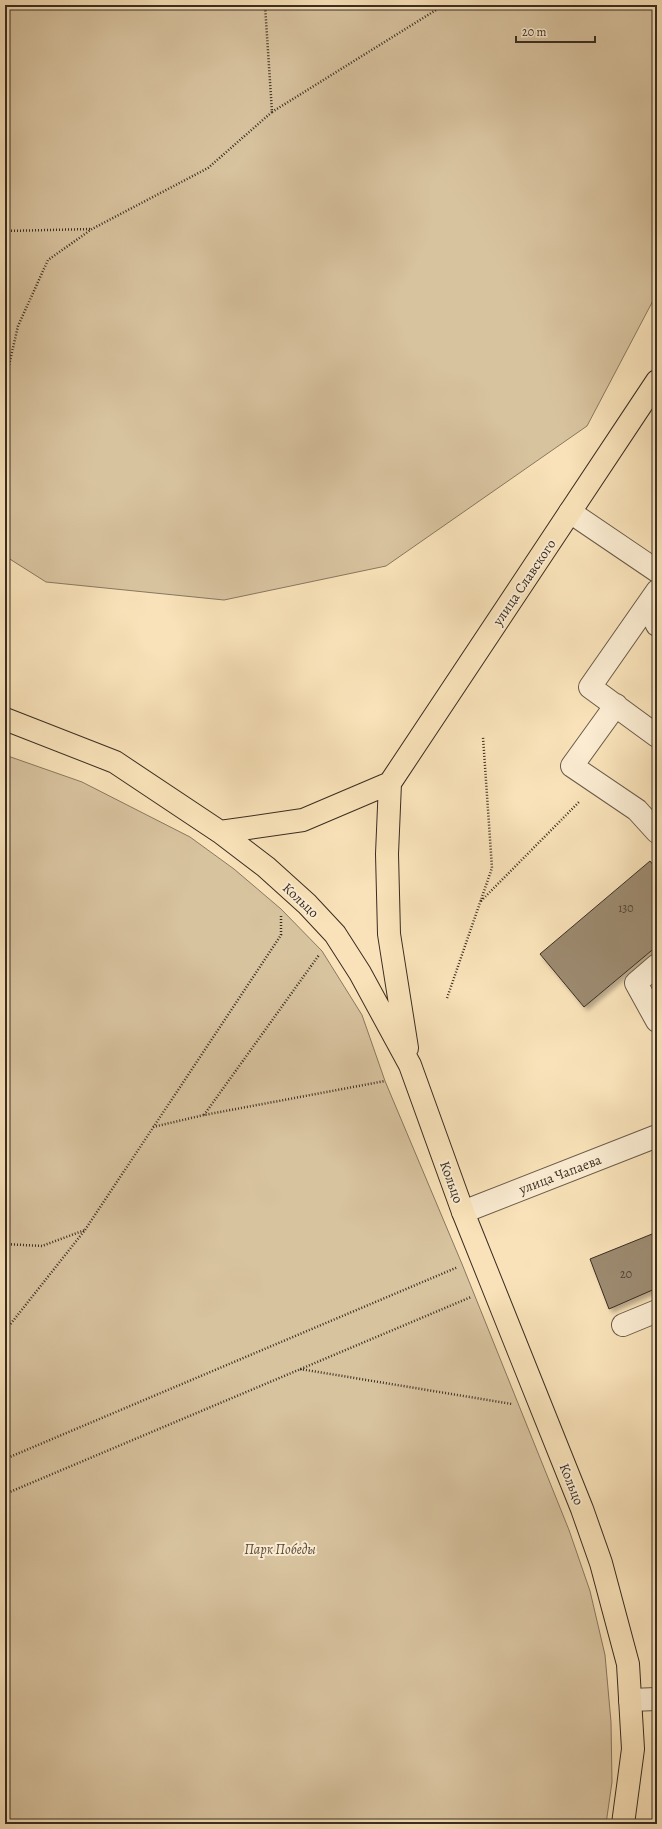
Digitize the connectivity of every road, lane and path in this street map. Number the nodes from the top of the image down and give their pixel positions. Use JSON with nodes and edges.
{"nodes":[{"id":1,"x":265,"y":5,"type":"edge"},
{"id":2,"x":444,"y":5,"type":"edge"},
{"id":3,"x":272,"y":112,"type":"junction"},
{"id":4,"x":92,"y":229,"type":"junction"},
{"id":5,"x":5,"y":231,"type":"edge"},
{"id":6,"x":657,"y":381,"type":"edge"},
{"id":7,"x":5,"y":414,"type":"edge"},
{"id":8,"x":570,"y":512,"type":"junction"},
{"id":9,"x":657,"y":571,"type":"edge"},
{"id":10,"x":653,"y":597,"type":"edge"},
{"id":11,"x":657,"y":625,"type":"edge"},
{"id":12,"x":616,"y":705,"type":"junction"},
{"id":13,"x":5,"y":719,"type":"edge"},
{"id":14,"x":657,"y":736,"type":"edge"},
{"id":15,"x":483,"y":737,"type":"dead end"},
{"id":16,"x":390,"y":783,"type":"junction"},
{"id":17,"x":598,"y":783,"type":"junction"},
{"id":18,"x":220,"y":832,"type":"junction"},
{"id":19,"x":657,"y":832,"type":"edge"},
{"id":20,"x":481,"y":902,"type":"junction"},
{"id":21,"x":281,"y":909,"type":"dead end"},
{"id":22,"x":322,"y":951,"type":"dead end"},
{"id":23,"x":657,"y":965,"type":"edge"},
{"id":24,"x":448,"y":998,"type":"dead end"},
{"id":25,"x":657,"y":1021,"type":"edge"},
{"id":26,"x":410,"y":1065,"type":"junction"},
{"id":27,"x":385,"y":1081,"type":"dead end"},
{"id":28,"x":204,"y":1115,"type":"junction"},
{"id":29,"x":152,"y":1127,"type":"junction"},
{"id":30,"x":657,"y":1136,"type":"edge"},
{"id":31,"x":463,"y":1212,"type":"junction"},
{"id":32,"x":86,"y":1230,"type":"junction"},
{"id":33,"x":5,"y":1244,"type":"edge"},
{"id":34,"x":462,"y":1264,"type":"dead end"},
{"id":35,"x":475,"y":1296,"type":"dead end"},
{"id":36,"x":657,"y":1311,"type":"edge"},
{"id":37,"x":623,"y":1325,"type":"dead end"},
{"id":38,"x":5,"y":1332,"type":"edge"},
{"id":39,"x":300,"y":1369,"type":"junction"},
{"id":40,"x":519,"y":1405,"type":"dead end"},
{"id":41,"x":5,"y":1459,"type":"edge"},
{"id":42,"x":5,"y":1494,"type":"edge"},
{"id":43,"x":657,"y":1699,"type":"edge"},
{"id":44,"x":630,"y":1700,"type":"junction"},
{"id":45,"x":623,"y":1824,"type":"edge"}],
"edges":[{"from":1,"to":3,"type":"path"},
{"from":2,"to":3,"type":"path"},
{"from":3,"to":4,"type":"path"},
{"from":4,"to":5,"type":"path"},
{"from":4,"to":7,"type":"path"},
{"from":6,"to":8,"type":"main road","name":"улица Славского"},
{"from":8,"to":9,"type":"street"},
{"from":8,"to":16,"type":"main road","name":"улица Славского"},
{"from":10,"to":11,"type":"street"},
{"from":10,"to":12,"type":"street"},
{"from":12,"to":14,"type":"street"},
{"from":12,"to":17,"type":"street"},
{"from":13,"to":18,"type":"main road","name":"Кольцо"},
{"from":15,"to":20,"type":"path"},
{"from":16,"to":18,"type":"main road"},
{"from":16,"to":26,"type":"main road"},
{"from":17,"to":19,"type":"street"},
{"from":17,"to":20,"type":"path"},
{"from":18,"to":26,"type":"main road","name":"Кольцо"},
{"from":20,"to":24,"type":"path"},
{"from":21,"to":29,"type":"path"},
{"from":22,"to":28,"type":"path"},
{"from":23,"to":25,"type":"street"},
{"from":26,"to":31,"type":"main road","name":"Кольцо"},
{"from":27,"to":28,"type":"path"},
{"from":28,"to":29,"type":"path"},
{"from":29,"to":32,"type":"path"},
{"from":30,"to":31,"type":"street","name":"улица Чапаева"},
{"from":31,"to":44,"type":"main road","name":"Кольцо"},
{"from":32,"to":33,"type":"path"},
{"from":32,"to":38,"type":"path"},
{"from":34,"to":41,"type":"path"},
{"from":35,"to":39,"type":"path"},
{"from":36,"to":37,"type":"street"},
{"from":39,"to":40,"type":"path"},
{"from":39,"to":42,"type":"path"},
{"from":43,"to":44,"type":"street"},
{"from":44,"to":45,"type":"main road","name":"Кольцо"}]}
